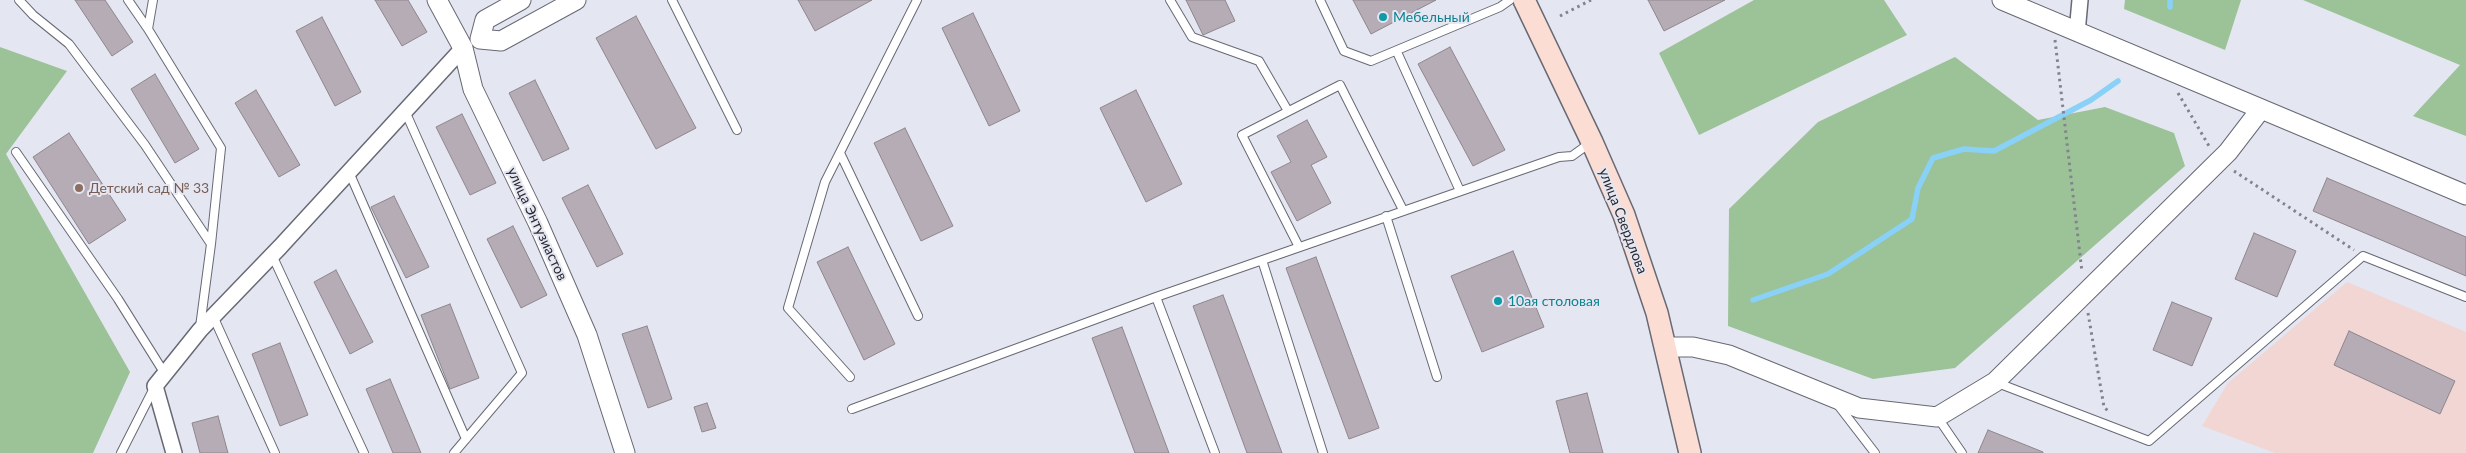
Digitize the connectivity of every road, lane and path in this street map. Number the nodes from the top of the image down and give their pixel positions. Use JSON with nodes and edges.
{"nodes":[{"id":1,"x":19,"y":0,"type":"edge"},
{"id":2,"x":128,"y":0,"type":"edge"},
{"id":3,"x":153,"y":0,"type":"edge"},
{"id":4,"x":437,"y":0,"type":"edge"},
{"id":5,"x":521,"y":0,"type":"edge"},
{"id":6,"x":576,"y":0,"type":"edge"},
{"id":7,"x":672,"y":0,"type":"edge"},
{"id":8,"x":917,"y":0,"type":"edge"},
{"id":9,"x":1170,"y":0,"type":"edge"},
{"id":10,"x":1320,"y":0,"type":"edge"},
{"id":11,"x":1510,"y":0,"type":"edge"},
{"id":12,"x":1524,"y":0,"type":"edge"},
{"id":13,"x":1591,"y":0,"type":"edge"},
{"id":14,"x":2002,"y":0,"type":"edge"},
{"id":15,"x":2080,"y":0,"type":"edge"},
{"id":16,"x":1560,"y":16,"type":"dead end"},
{"id":17,"x":2052,"y":22,"type":"junction"},
{"id":18,"x":148,"y":29,"type":"junction"},
{"id":19,"x":2077,"y":33,"type":"junction"},
{"id":20,"x":480,"y":39,"type":"junction"},
{"id":21,"x":463,"y":48,"type":"junction"},
{"id":22,"x":1397,"y":52,"type":"junction"},
{"id":23,"x":2164,"y":69,"type":"junction"},
{"id":24,"x":2262,"y":109,"type":"junction"},
{"id":25,"x":405,"y":111,"type":"junction"},
{"id":26,"x":1288,"y":112,"type":"junction"},
{"id":27,"x":736,"y":130,"type":"dead end"},
{"id":28,"x":1592,"y":142,"type":"junction"},
{"id":29,"x":16,"y":152,"type":"dead end"},
{"id":30,"x":840,"y":153,"type":"junction"},
{"id":31,"x":2218,"y":161,"type":"junction"},
{"id":32,"x":349,"y":172,"type":"junction"},
{"id":33,"x":1460,"y":191,"type":"junction"},
{"id":34,"x":2466,"y":195,"type":"edge"},
{"id":35,"x":1403,"y":210,"type":"junction"},
{"id":36,"x":1386,"y":216,"type":"junction"},
{"id":37,"x":212,"y":244,"type":"junction"},
{"id":38,"x":1299,"y":247,"type":"junction"},
{"id":39,"x":272,"y":256,"type":"junction"},
{"id":40,"x":2363,"y":256,"type":"junction"},
{"id":41,"x":1262,"y":260,"type":"junction"},
{"id":42,"x":2085,"y":291,"type":"junction"},
{"id":43,"x":1156,"y":297,"type":"junction"},
{"id":44,"x":2466,"y":297,"type":"edge"},
{"id":45,"x":213,"y":316,"type":"junction"},
{"id":46,"x":918,"y":316,"type":"dead end"},
{"id":47,"x":200,"y":330,"type":"junction"},
{"id":48,"x":1666,"y":347,"type":"junction"},
{"id":49,"x":850,"y":377,"type":"dead end"},
{"id":50,"x":1437,"y":377,"type":"dead end"},
{"id":51,"x":160,"y":380,"type":"junction"},
{"id":52,"x":1995,"y":382,"type":"junction"},
{"id":53,"x":1833,"y":399,"type":"junction"},
{"id":54,"x":852,"y":409,"type":"dead end"},
{"id":55,"x":1937,"y":417,"type":"junction"},
{"id":56,"x":2129,"y":433,"type":"junction"},
{"id":57,"x":466,"y":439,"type":"junction"},
{"id":58,"x":121,"y":453,"type":"edge"},
{"id":59,"x":174,"y":453,"type":"edge"},
{"id":60,"x":275,"y":453,"type":"edge"},
{"id":61,"x":364,"y":453,"type":"edge"},
{"id":62,"x":454,"y":453,"type":"edge"},
{"id":63,"x":625,"y":453,"type":"edge"},
{"id":64,"x":1215,"y":453,"type":"edge"},
{"id":65,"x":1323,"y":453,"type":"edge"},
{"id":66,"x":1690,"y":453,"type":"edge"},
{"id":67,"x":1875,"y":453,"type":"edge"},
{"id":68,"x":1962,"y":453,"type":"edge"}],
"edges":[{"from":1,"to":37,"type":"lane"},
{"from":2,"to":18,"type":"lane"},
{"from":3,"to":18,"type":"lane"},
{"from":4,"to":21,"type":"street","name":"улица Энтузиастов"},
{"from":5,"to":20,"type":"street"},
{"from":6,"to":20,"type":"street"},
{"from":7,"to":27,"type":"lane"},
{"from":8,"to":30,"type":"lane"},
{"from":9,"to":26,"type":"lane"},
{"from":10,"to":22,"type":"lane"},
{"from":11,"to":22,"type":"lane"},
{"from":12,"to":28,"type":"main road","name":"улица Свердлова"},
{"from":13,"to":16,"type":"path"},
{"from":14,"to":17,"type":"street"},
{"from":15,"to":19,"type":"street"},
{"from":17,"to":19,"type":"street"},
{"from":17,"to":42,"type":"path"},
{"from":18,"to":37,"type":"lane"},
{"from":19,"to":23,"type":"street"},
{"from":20,"to":21,"type":"street"},
{"from":21,"to":25,"type":"street"},
{"from":21,"to":63,"type":"street","name":"улица Энтузиастов"},
{"from":22,"to":33,"type":"lane"},
{"from":23,"to":24,"type":"street"},
{"from":23,"to":31,"type":"path"},
{"from":24,"to":31,"type":"street"},
{"from":24,"to":34,"type":"street"},
{"from":25,"to":32,"type":"street"},
{"from":25,"to":57,"type":"lane"},
{"from":26,"to":35,"type":"lane"},
{"from":26,"to":38,"type":"lane"},
{"from":28,"to":33,"type":"lane"},
{"from":28,"to":48,"type":"main road","name":"улица Свердлова"},
{"from":29,"to":51,"type":"lane"},
{"from":30,"to":46,"type":"lane"},
{"from":30,"to":49,"type":"lane"},
{"from":31,"to":40,"type":"path"},
{"from":31,"to":42,"type":"street"},
{"from":32,"to":39,"type":"street"},
{"from":32,"to":57,"type":"lane"},
{"from":33,"to":35,"type":"lane"},
{"from":35,"to":36,"type":"lane"},
{"from":36,"to":38,"type":"lane"},
{"from":36,"to":50,"type":"lane"},
{"from":37,"to":47,"type":"lane"},
{"from":38,"to":41,"type":"lane"},
{"from":39,"to":45,"type":"street"},
{"from":39,"to":61,"type":"lane"},
{"from":40,"to":44,"type":"lane"},
{"from":40,"to":56,"type":"lane"},
{"from":41,"to":43,"type":"lane"},
{"from":41,"to":65,"type":"lane"},
{"from":42,"to":52,"type":"street"},
{"from":42,"to":56,"type":"path"},
{"from":43,"to":54,"type":"lane"},
{"from":43,"to":64,"type":"lane"},
{"from":45,"to":47,"type":"street"},
{"from":45,"to":60,"type":"lane"},
{"from":47,"to":51,"type":"street"},
{"from":48,"to":53,"type":"street"},
{"from":48,"to":66,"type":"main road","name":"улица Свердлова"},
{"from":51,"to":58,"type":"lane"},
{"from":51,"to":59,"type":"street"},
{"from":52,"to":55,"type":"street"},
{"from":52,"to":56,"type":"lane"},
{"from":53,"to":55,"type":"street"},
{"from":53,"to":67,"type":"lane"},
{"from":55,"to":68,"type":"lane"},
{"from":57,"to":62,"type":"lane"}]}
